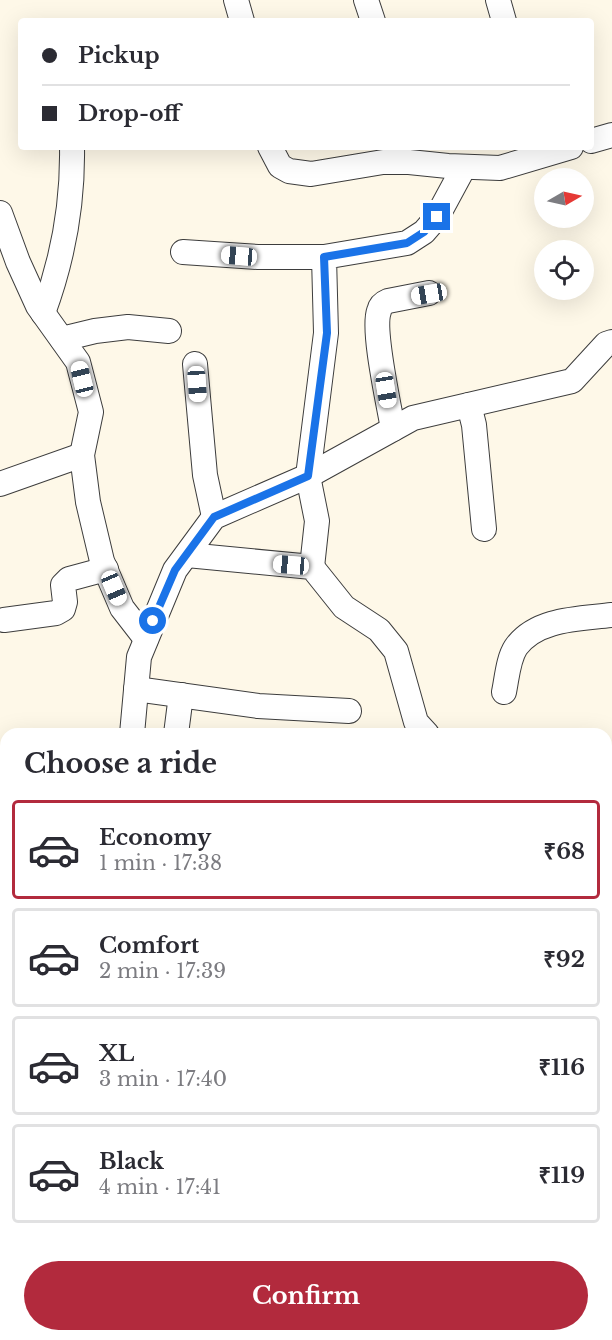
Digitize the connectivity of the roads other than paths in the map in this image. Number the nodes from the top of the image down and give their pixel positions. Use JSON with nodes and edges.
{"nodes":[{"id":1,"x":236,"y":0,"type":"edge"},
{"id":2,"x":366,"y":0,"type":"edge"},
{"id":3,"x":498,"y":0,"type":"edge"},
{"id":4,"x":241,"y":18,"type":"edge"},
{"id":5,"x":372,"y":18,"type":"edge"},
{"id":6,"x":503,"y":18,"type":"edge"},
{"id":7,"x":612,"y":135,"type":"edge"},
{"id":8,"x":594,"y":140,"type":"edge"},
{"id":9,"x":72,"y":150,"type":"edge"},
{"id":10,"x":272,"y":150,"type":"edge"},
{"id":11,"x":544,"y":151,"type":"edge"},
{"id":12,"x":408,"y":154,"type":"edge"},
{"id":13,"x":464,"y":167,"type":"junction"},
{"id":14,"x":0,"y":213,"type":"edge"},
{"id":15,"x":183,"y":252,"type":"dead end"},
{"id":16,"x":324,"y":257,"type":"junction"},
{"id":17,"x":429,"y":294,"type":"dead end"},
{"id":18,"x":43,"y":313,"type":"junction"},
{"id":19,"x":169,"y":332,"type":"dead end"},
{"id":20,"x":62,"y":339,"type":"junction"},
{"id":21,"x":612,"y":342,"type":"edge"},
{"id":22,"x":195,"y":364,"type":"dead end"},
{"id":23,"x":469,"y":405,"type":"junction"},
{"id":24,"x":393,"y":429,"type":"junction"},
{"id":25,"x":82,"y":455,"type":"junction"},
{"id":26,"x":308,"y":476,"type":"junction"},
{"id":27,"x":0,"y":484,"type":"edge"},
{"id":28,"x":214,"y":517,"type":"junction"},
{"id":29,"x":484,"y":529,"type":"dead end"},
{"id":30,"x":187,"y":555,"type":"junction"},
{"id":31,"x":312,"y":567,"type":"junction"},
{"id":32,"x":106,"y":569,"type":"junction"},
{"id":33,"x":612,"y":615,"type":"edge"},
{"id":34,"x":4,"y":620,"type":"dead end"},
{"id":35,"x":146,"y":639,"type":"junction"},
{"id":36,"x":136,"y":689,"type":"junction"},
{"id":37,"x":504,"y":692,"type":"dead end"},
{"id":38,"x":181,"y":695,"type":"junction"},
{"id":39,"x":349,"y":711,"type":"dead end"},
{"id":40,"x":133,"y":728,"type":"edge"},
{"id":41,"x":177,"y":728,"type":"edge"},
{"id":42,"x":422,"y":728,"type":"edge"}],
"edges":[{"from":1,"to":4,"type":"street"},
{"from":2,"to":5,"type":"street"},
{"from":3,"to":6,"type":"street"},
{"from":7,"to":8,"type":"street"},
{"from":9,"to":18,"type":"street"},
{"from":10,"to":12,"type":"street"},
{"from":11,"to":13,"type":"street"},
{"from":12,"to":13,"type":"street"},
{"from":13,"to":16,"type":"street"},
{"from":14,"to":18,"type":"street"},
{"from":15,"to":16,"type":"street"},
{"from":16,"to":26,"type":"street"},
{"from":17,"to":24,"type":"street"},
{"from":18,"to":20,"type":"street"},
{"from":19,"to":20,"type":"street"},
{"from":20,"to":25,"type":"street"},
{"from":21,"to":23,"type":"street"},
{"from":22,"to":28,"type":"street"},
{"from":23,"to":24,"type":"street"},
{"from":23,"to":29,"type":"street"},
{"from":24,"to":26,"type":"street"},
{"from":25,"to":27,"type":"street"},
{"from":25,"to":32,"type":"street"},
{"from":26,"to":28,"type":"street"},
{"from":26,"to":31,"type":"street"},
{"from":28,"to":30,"type":"street"},
{"from":30,"to":31,"type":"street"},
{"from":30,"to":35,"type":"street"},
{"from":31,"to":42,"type":"street"},
{"from":32,"to":34,"type":"street"},
{"from":32,"to":35,"type":"street"},
{"from":33,"to":37,"type":"street"},
{"from":35,"to":36,"type":"street"},
{"from":36,"to":38,"type":"street"},
{"from":36,"to":40,"type":"street"},
{"from":38,"to":39,"type":"street"},
{"from":38,"to":41,"type":"street"}]}
